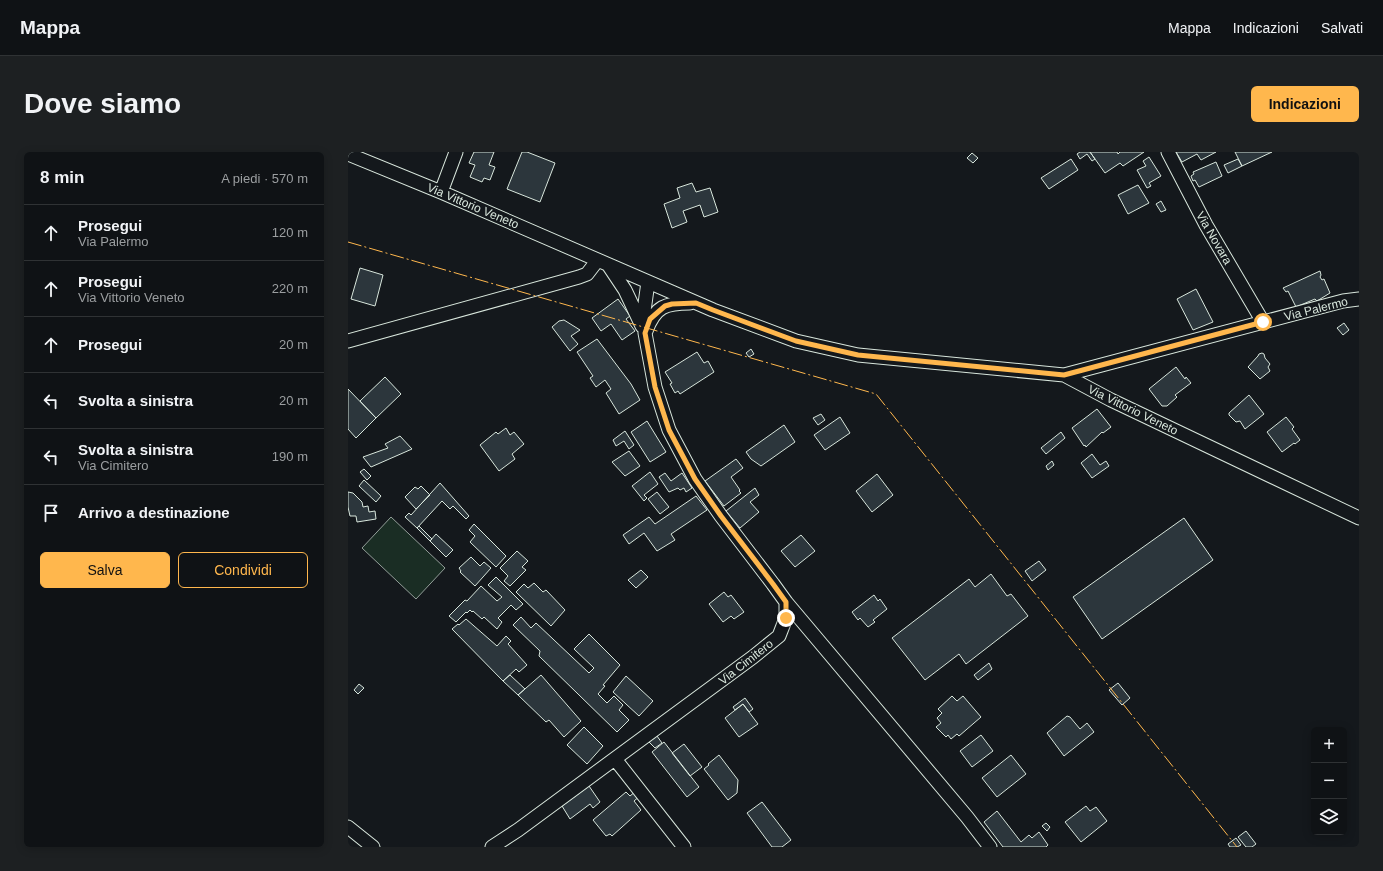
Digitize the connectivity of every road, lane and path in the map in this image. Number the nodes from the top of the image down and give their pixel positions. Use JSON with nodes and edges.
{"nodes":[{"id":1,"x":456,"y":152,"type":"edge"},
{"id":2,"x":1168,"y":152,"type":"edge"},
{"id":3,"x":348,"y":154,"type":"edge"},
{"id":4,"x":441,"y":192,"type":"junction"},
{"id":5,"x":603,"y":263,"type":"junction"},
{"id":6,"x":648,"y":282,"type":"junction"},
{"id":7,"x":1359,"y":299,"type":"edge"},
{"id":8,"x":696,"y":303,"type":"junction"},
{"id":9,"x":1263,"y":322,"type":"junction"},
{"id":10,"x":645,"y":333,"type":"junction"},
{"id":11,"x":348,"y":341,"type":"edge"},
{"id":12,"x":1064,"y":375,"type":"junction"},
{"id":13,"x":1359,"y":518,"type":"edge"},
{"id":14,"x":786,"y":602,"type":"junction"},
{"id":15,"x":615,"y":758,"type":"junction"},
{"id":16,"x":348,"y":827,"type":"edge"},
{"id":17,"x":373,"y":847,"type":"edge"},
{"id":18,"x":492,"y":847,"type":"edge"},
{"id":19,"x":684,"y":847,"type":"edge"},
{"id":20,"x":990,"y":847,"type":"edge"}],
"edges":[{"from":1,"to":4,"type":"street"},
{"from":2,"to":9,"type":"street","name":"Via Novara"},
{"from":3,"to":4,"type":"street","name":"Via Vittorio Veneto"},
{"from":4,"to":5,"type":"street","name":"Via Vittorio Veneto"},
{"from":5,"to":6,"type":"street","name":"Via Vittorio Veneto"},
{"from":5,"to":10,"type":"street"},
{"from":5,"to":11,"type":"street"},
{"from":6,"to":8,"type":"street","name":"Via Vittorio Veneto"},
{"from":6,"to":10,"type":"street"},
{"from":7,"to":9,"type":"street","name":"Via Palermo"},
{"from":8,"to":10,"type":"street"},
{"from":8,"to":12,"type":"street","name":"Via Vittorio Veneto"},
{"from":9,"to":12,"type":"street","name":"Via Palermo"},
{"from":10,"to":14,"type":"street"},
{"from":12,"to":13,"type":"street","name":"Via Vittorio Veneto"},
{"from":14,"to":15,"type":"street","name":"Via Cimitero"},
{"from":14,"to":20,"type":"street"},
{"from":15,"to":18,"type":"street","name":"Via Cimitero"},
{"from":15,"to":19,"type":"street"},
{"from":16,"to":17,"type":"street"}]}
